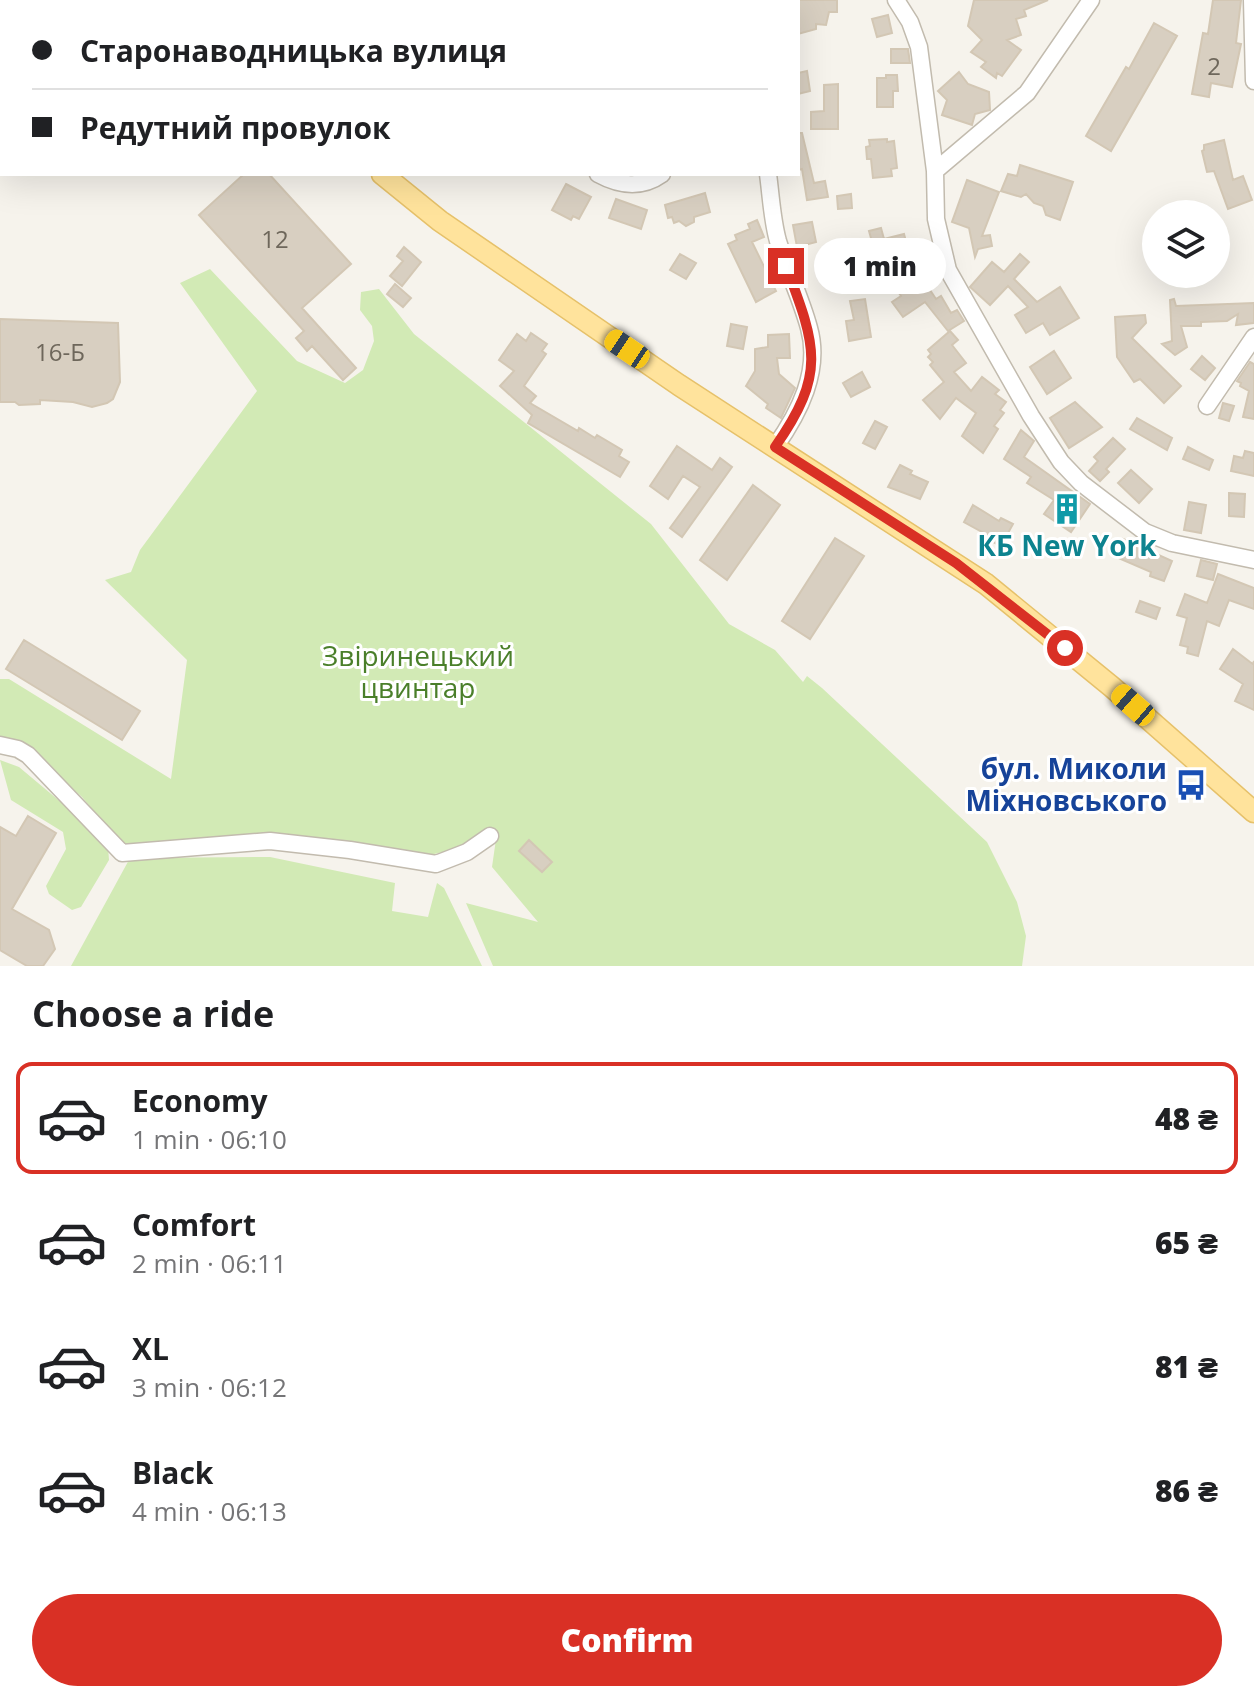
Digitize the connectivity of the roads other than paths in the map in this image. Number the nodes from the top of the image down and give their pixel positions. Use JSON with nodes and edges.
{"nodes":[{"id":1,"x":896,"y":0,"type":"edge"},
{"id":2,"x":1091,"y":0,"type":"edge"},
{"id":3,"x":1252,"y":0,"type":"edge"},
{"id":4,"x":1254,"y":81,"type":"edge"},
{"id":5,"x":935,"y":171,"type":"junction"},
{"id":6,"x":385,"y":176,"type":"edge"},
{"id":7,"x":602,"y":176,"type":"edge"},
{"id":8,"x":659,"y":176,"type":"edge"},
{"id":9,"x":768,"y":176,"type":"edge"},
{"id":10,"x":1254,"y":337,"type":"edge"},
{"id":11,"x":1207,"y":406,"type":"dead end"},
{"id":12,"x":775,"y":447,"type":"junction"},
{"id":13,"x":1254,"y":560,"type":"edge"},
{"id":14,"x":0,"y":745,"type":"edge"},
{"id":15,"x":1254,"y":812,"type":"edge"},
{"id":16,"x":490,"y":836,"type":"dead end"}],
"edges":[{"from":1,"to":5,"type":"street"},
{"from":2,"to":5,"type":"street"},
{"from":3,"to":4,"type":"street"},
{"from":5,"to":13,"type":"street"},
{"from":6,"to":12,"type":"main road"},
{"from":7,"to":8,"type":"street"},
{"from":9,"to":12,"type":"street"},
{"from":10,"to":11,"type":"street"},
{"from":12,"to":15,"type":"main road"},
{"from":14,"to":16,"type":"street"}]}
